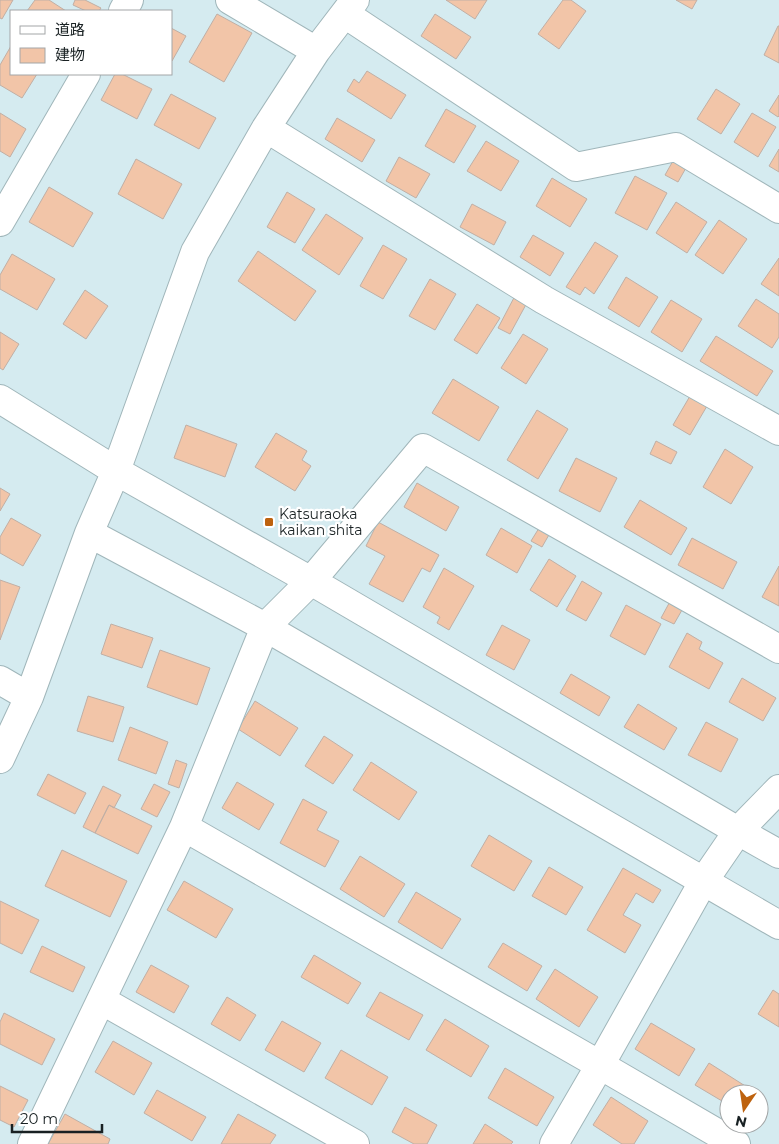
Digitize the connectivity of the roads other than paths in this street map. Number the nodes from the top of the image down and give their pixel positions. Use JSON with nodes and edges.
{"nodes":[{"id":1,"x":230,"y":0,"type":"edge"},
{"id":2,"x":350,"y":7,"type":"edge"},
{"id":3,"x":316,"y":51,"type":"junction"},
{"id":4,"x":85,"y":75,"type":"edge"},
{"id":5,"x":266,"y":128,"type":"junction"},
{"id":6,"x":779,"y":209,"type":"edge"},
{"id":7,"x":0,"y":222,"type":"edge"},
{"id":8,"x":0,"y":399,"type":"edge"},
{"id":9,"x":779,"y":431,"type":"edge"},
{"id":10,"x":116,"y":471,"type":"junction"},
{"id":11,"x":89,"y":533,"type":"junction"},
{"id":12,"x":311,"y":581,"type":"junction"},
{"id":13,"x":266,"y":627,"type":"junction"},
{"id":14,"x":779,"y":649,"type":"edge"},
{"id":15,"x":0,"y":680,"type":"edge"},
{"id":16,"x":29,"y":697,"type":"junction"},
{"id":17,"x":0,"y":759,"type":"edge"},
{"id":18,"x":779,"y":789,"type":"edge"},
{"id":19,"x":184,"y":826,"type":"junction"},
{"id":20,"x":738,"y":831,"type":"junction"},
{"id":21,"x":779,"y":854,"type":"edge"},
{"id":22,"x":703,"y":882,"type":"junction"},
{"id":23,"x":779,"y":925,"type":"edge"},
{"id":24,"x":101,"y":1000,"type":"junction"},
{"id":25,"x":600,"y":1065,"type":"junction"},
{"id":26,"x":32,"y":1144,"type":"edge"},
{"id":27,"x":355,"y":1144,"type":"edge"},
{"id":28,"x":554,"y":1144,"type":"edge"},
{"id":29,"x":736,"y":1144,"type":"edge"}],
"edges":[{"from":1,"to":3,"type":"street"},
{"from":2,"to":3,"type":"street"},
{"from":2,"to":6,"type":"street"},
{"from":3,"to":5,"type":"street"},
{"from":4,"to":7,"type":"street"},
{"from":5,"to":9,"type":"street"},
{"from":5,"to":10,"type":"street"},
{"from":8,"to":10,"type":"street"},
{"from":10,"to":11,"type":"street"},
{"from":10,"to":12,"type":"street"},
{"from":11,"to":13,"type":"street"},
{"from":11,"to":16,"type":"street"},
{"from":12,"to":13,"type":"street"},
{"from":12,"to":14,"type":"street"},
{"from":12,"to":20,"type":"street"},
{"from":13,"to":19,"type":"street"},
{"from":13,"to":22,"type":"street"},
{"from":15,"to":16,"type":"street"},
{"from":16,"to":17,"type":"street"},
{"from":18,"to":20,"type":"street"},
{"from":19,"to":24,"type":"street"},
{"from":19,"to":25,"type":"street"},
{"from":20,"to":21,"type":"street"},
{"from":20,"to":22,"type":"street"},
{"from":22,"to":23,"type":"street"},
{"from":22,"to":25,"type":"street"},
{"from":24,"to":26,"type":"street"},
{"from":24,"to":27,"type":"street"},
{"from":25,"to":28,"type":"street"},
{"from":25,"to":29,"type":"street"}]}
